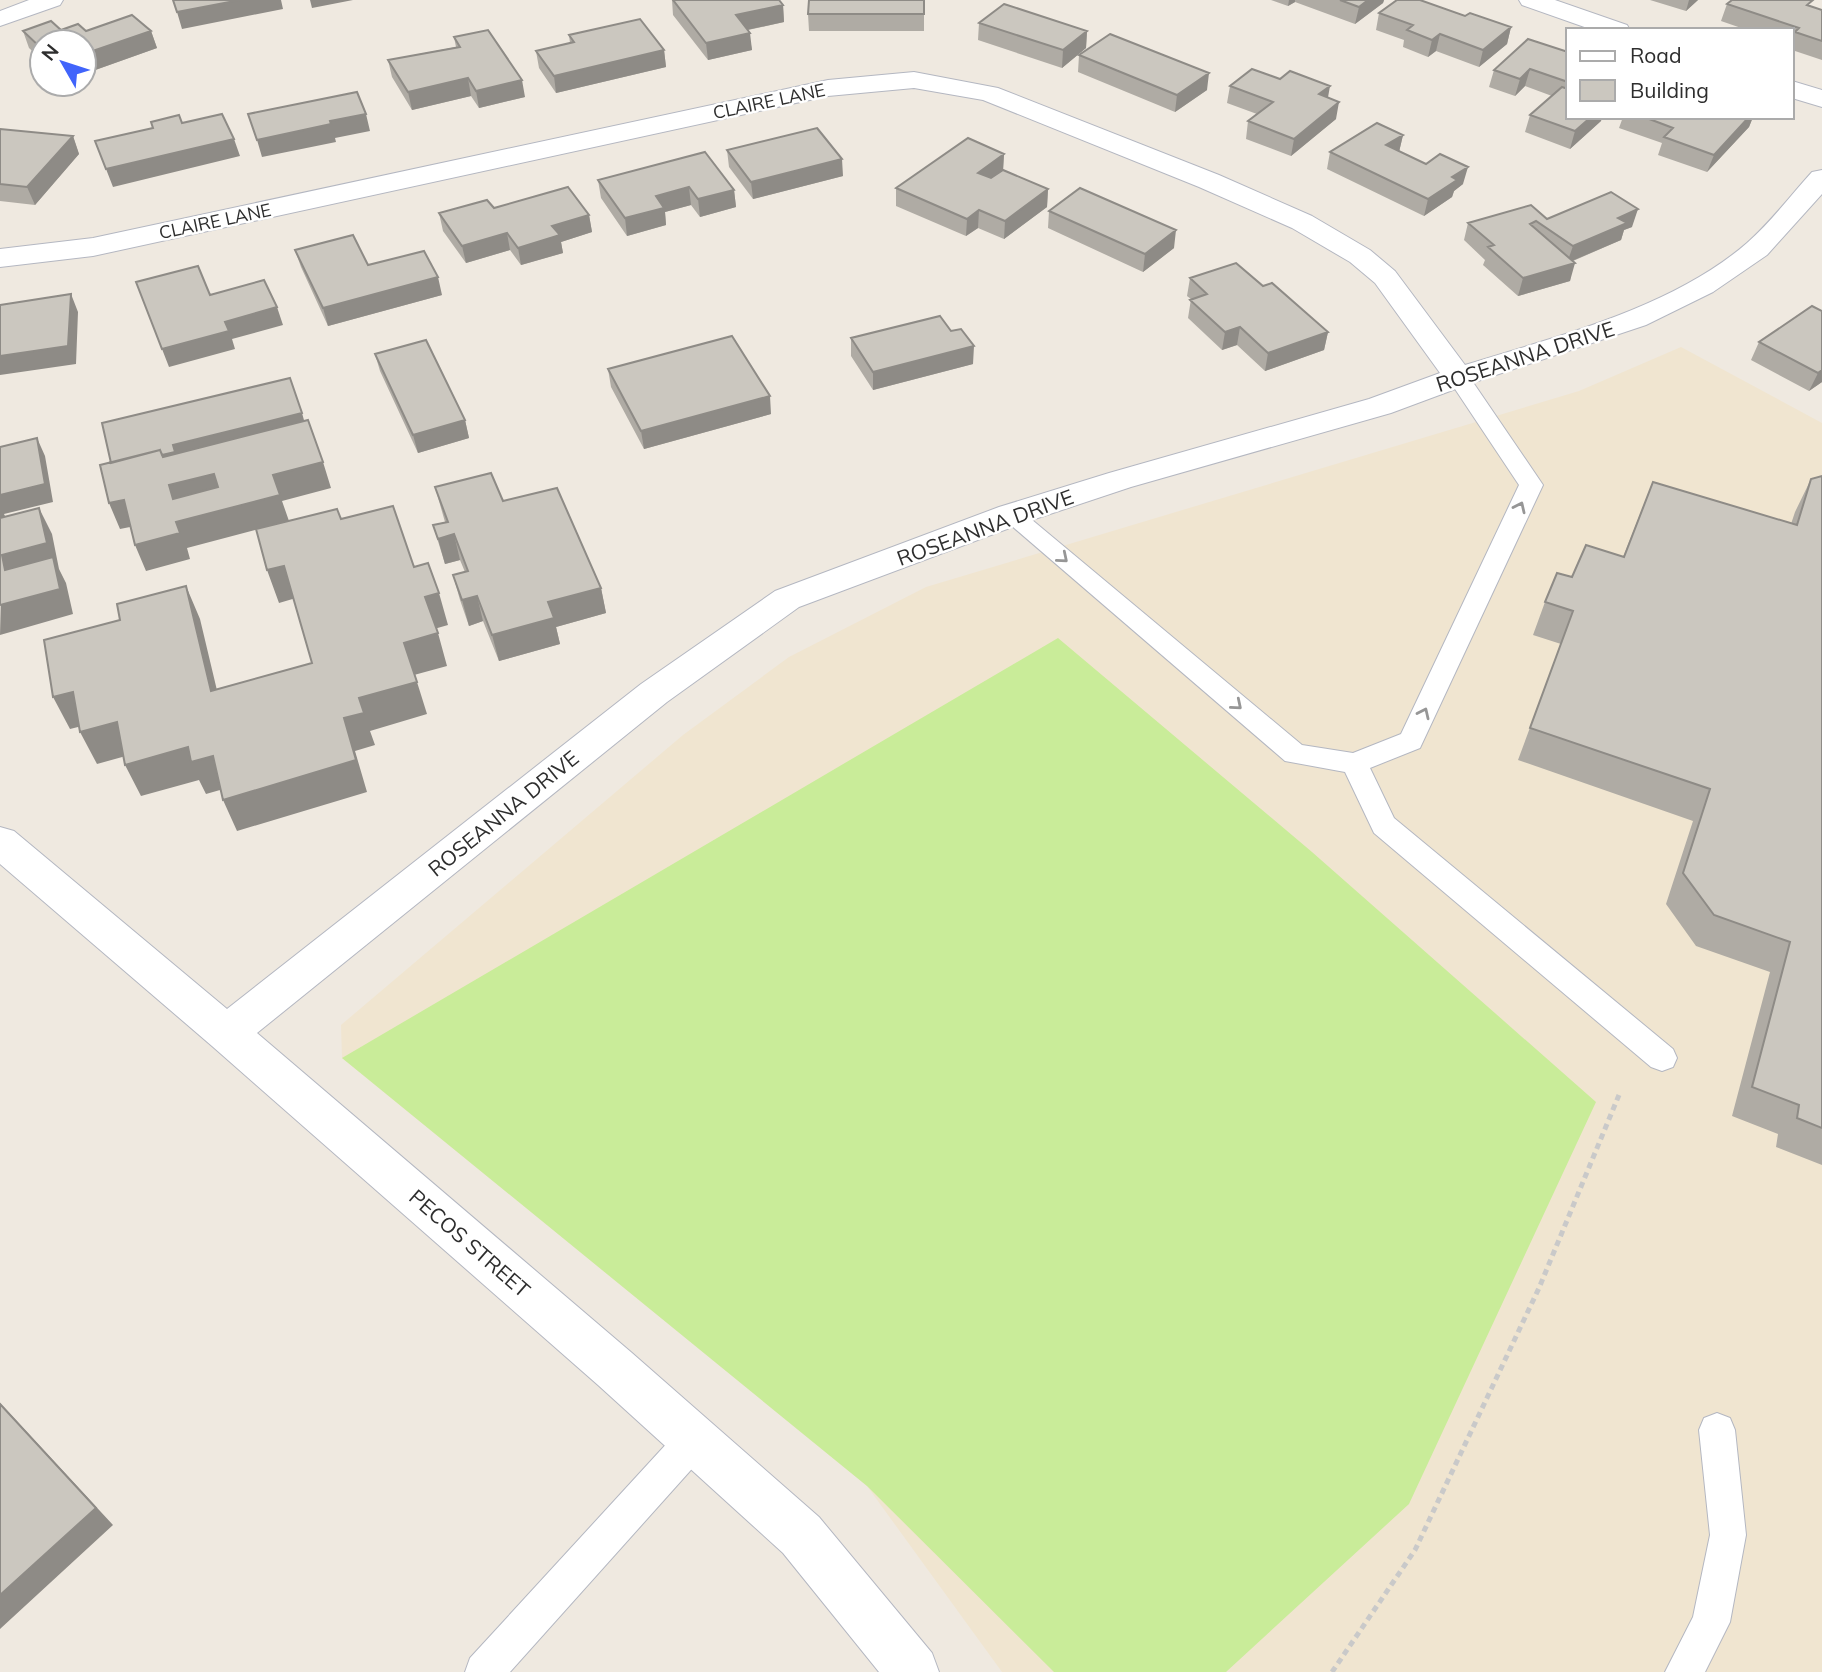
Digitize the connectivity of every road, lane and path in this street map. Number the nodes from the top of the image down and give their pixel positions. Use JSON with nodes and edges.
{"nodes":[{"id":1,"x":51,"y":0,"type":"edge"},
{"id":2,"x":1531,"y":0,"type":"edge"},
{"id":3,"x":0,"y":19,"type":"edge"},
{"id":4,"x":1612,"y":28,"type":"edge"},
{"id":5,"x":1794,"y":90,"type":"edge"},
{"id":6,"x":1822,"y":99,"type":"edge"},
{"id":7,"x":1822,"y":178,"type":"edge"},
{"id":8,"x":0,"y":258,"type":"edge"},
{"id":9,"x":1458,"y":377,"type":"junction"},
{"id":10,"x":1011,"y":515,"type":"junction"},
{"id":11,"x":1354,"y":763,"type":"junction"},
{"id":12,"x":0,"y":842,"type":"edge"},
{"id":13,"x":227,"y":1033,"type":"junction"},
{"id":14,"x":1662,"y":1058,"type":"dead end"},
{"id":15,"x":1619,"y":1095,"type":"dead end"},
{"id":16,"x":1717,"y":1430,"type":"dead end"},
{"id":17,"x":694,"y":1440,"type":"junction"},
{"id":18,"x":484,"y":1672,"type":"edge"},
{"id":19,"x":912,"y":1672,"type":"edge"},
{"id":20,"x":1332,"y":1672,"type":"edge"},
{"id":21,"x":1684,"y":1672,"type":"edge"}],
"edges":[{"from":1,"to":3,"type":"street"},
{"from":2,"to":4,"type":"street"},
{"from":5,"to":6,"type":"street"},
{"from":7,"to":9,"type":"street","name":"ROSEANNA DRIVE"},
{"from":8,"to":9,"type":"street","name":"CLAIRE LANE"},
{"from":9,"to":10,"type":"street","name":"ROSEANNA DRIVE"},
{"from":11,"to":9,"type":"lane","one_way":true},
{"from":10,"to":11,"type":"lane","one_way":true},
{"from":10,"to":13,"type":"street","name":"ROSEANNA DRIVE"},
{"from":11,"to":14,"type":"lane"},
{"from":12,"to":13,"type":"street","name":"PECOS STREET"},
{"from":13,"to":17,"type":"street","name":"PECOS STREET"},
{"from":15,"to":20,"type":"path"},
{"from":16,"to":21,"type":"lane"},
{"from":17,"to":18,"type":"lane"},
{"from":17,"to":19,"type":"street","name":"PECOS STREET"}]}
